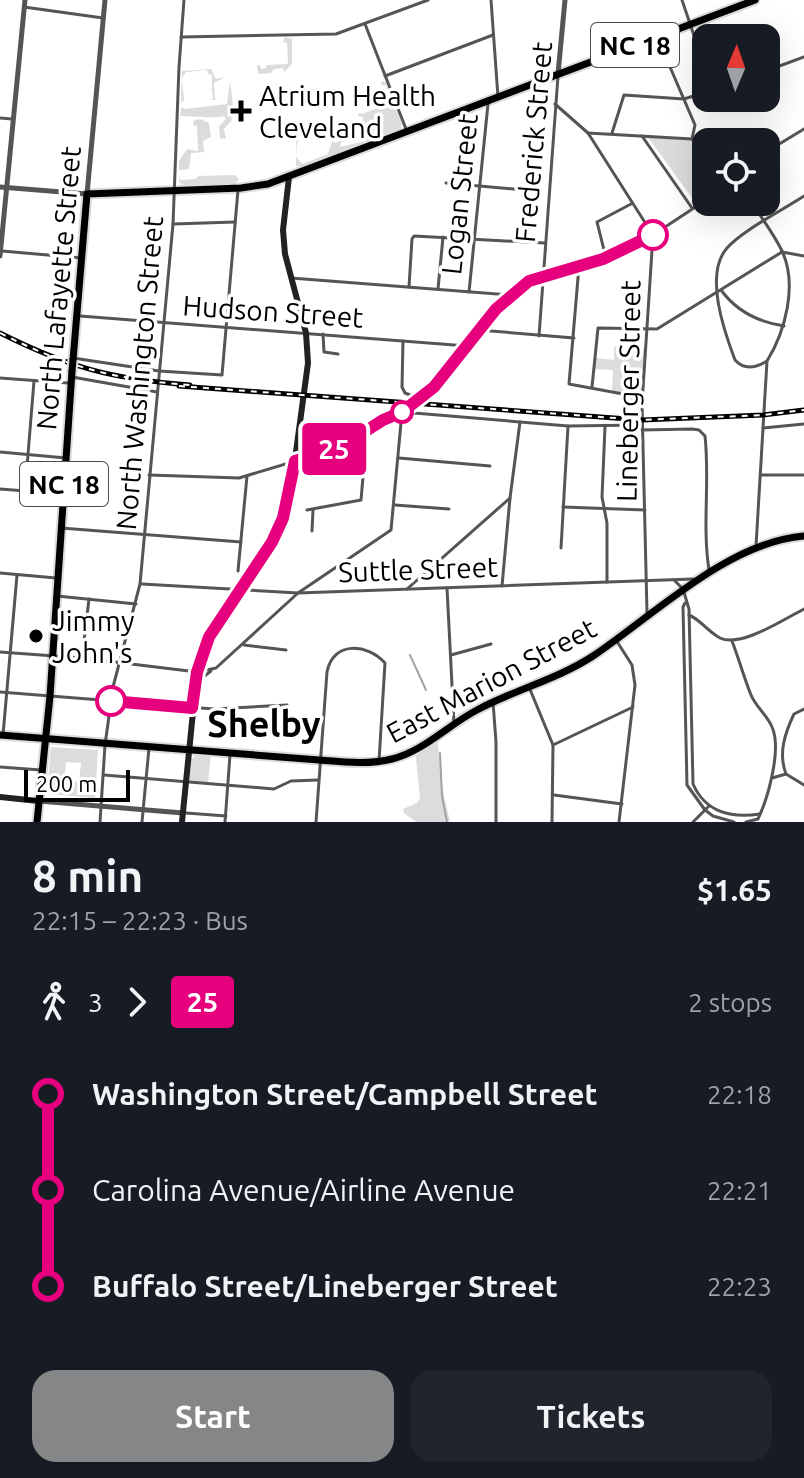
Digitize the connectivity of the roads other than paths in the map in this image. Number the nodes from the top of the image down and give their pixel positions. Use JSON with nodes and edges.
{"nodes":[{"id":1,"x":105,"y":0,"type":"edge"},
{"id":2,"x":184,"y":0,"type":"edge"},
{"id":3,"x":428,"y":0,"type":"edge"},
{"id":4,"x":491,"y":0,"type":"edge"},
{"id":5,"x":565,"y":0,"type":"edge"},
{"id":6,"x":682,"y":0,"type":"edge"},
{"id":7,"x":755,"y":0,"type":"edge"},
{"id":8,"x":24,"y":4,"type":"edge"},
{"id":9,"x":103,"y":18,"type":"junction"},
{"id":10,"x":365,"y":24,"type":"junction"},
{"id":11,"x":690,"y":24,"type":"junction"},
{"id":12,"x":692,"y":30,"type":"edge"},
{"id":13,"x":493,"y":35,"type":"junction"},
{"id":14,"x":181,"y":37,"type":"junction"},
{"id":15,"x":804,"y":57,"type":"edge"},
{"id":16,"x":780,"y":66,"type":"edge"},
{"id":17,"x":670,"y":67,"type":"dead end"},
{"id":18,"x":558,"y":74,"type":"junction"},
{"id":19,"x":385,"y":76,"type":"junction"},
{"id":20,"x":692,"y":96,"type":"edge"},
{"id":21,"x":498,"y":97,"type":"junction"},
{"id":22,"x":684,"y":99,"type":"junction"},
{"id":23,"x":488,"y":101,"type":"junction"},
{"id":24,"x":555,"y":104,"type":"junction"},
{"id":25,"x":0,"y":118,"type":"edge"},
{"id":26,"x":12,"y":119,"type":"junction"},
{"id":27,"x":694,"y":128,"type":"edge"},
{"id":28,"x":804,"y":129,"type":"edge"},
{"id":29,"x":407,"y":132,"type":"junction"},
{"id":30,"x":588,"y":133,"type":"junction"},
{"id":31,"x":612,"y":133,"type":"junction"},
{"id":32,"x":642,"y":136,"type":"junction"},
{"id":33,"x":692,"y":139,"type":"edge"},
{"id":34,"x":780,"y":144,"type":"edge"},
{"id":35,"x":289,"y":177,"type":"junction"},
{"id":36,"x":446,"y":183,"type":"dead end"},
{"id":37,"x":3,"y":187,"type":"edge"},
{"id":38,"x":480,"y":187,"type":"junction"},
{"id":39,"x":238,"y":188,"type":"junction"},
{"id":40,"x":175,"y":190,"type":"junction"},
{"id":41,"x":524,"y":190,"type":"dead end"},
{"id":42,"x":87,"y":194,"type":"junction"},
{"id":43,"x":804,"y":196,"type":"edge"},
{"id":44,"x":632,"y":203,"type":"junction"},
{"id":45,"x":692,"y":208,"type":"edge"},
{"id":46,"x":692,"y":210,"type":"edge"},
{"id":47,"x":760,"y":216,"type":"edge"},
{"id":48,"x":235,"y":222,"type":"junction"},
{"id":49,"x":764,"y":222,"type":"junction"},
{"id":50,"x":173,"y":224,"type":"junction"},
{"id":51,"x":653,"y":235,"type":"junction"},
{"id":52,"x":443,"y":237,"type":"junction"},
{"id":53,"x":474,"y":240,"type":"junction"},
{"id":54,"x":545,"y":243,"type":"junction"},
{"id":55,"x":782,"y":252,"type":"junction"},
{"id":56,"x":0,"y":253,"type":"edge"},
{"id":57,"x":804,"y":256,"type":"edge"},
{"id":58,"x":82,"y":258,"type":"junction"},
{"id":59,"x":606,"y":258,"type":"junction"},
{"id":60,"x":579,"y":266,"type":"junction"},
{"id":61,"x":543,"y":275,"type":"junction"},
{"id":62,"x":290,"y":278,"type":"junction"},
{"id":63,"x":409,"y":287,"type":"junction"},
{"id":64,"x":438,"y":289,"type":"junction"},
{"id":65,"x":719,"y":291,"type":"junction"},
{"id":66,"x":469,"y":292,"type":"junction"},
{"id":67,"x":511,"y":295,"type":"junction"},
{"id":68,"x":76,"y":315,"type":"junction"},
{"id":69,"x":164,"y":322,"type":"junction"},
{"id":70,"x":784,"y":326,"type":"junction"},
{"id":71,"x":226,"y":327,"type":"junction"},
{"id":72,"x":479,"y":330,"type":"junction"},
{"id":73,"x":646,"y":331,"type":"junction"},
{"id":74,"x":306,"y":333,"type":"junction"},
{"id":75,"x":323,"y":334,"type":"junction"},
{"id":76,"x":539,"y":336,"type":"junction"},
{"id":77,"x":574,"y":338,"type":"junction"},
{"id":78,"x":403,"y":341,"type":"junction"},
{"id":79,"x":467,"y":346,"type":"junction"},
{"id":80,"x":338,"y":354,"type":"dead end"},
{"id":81,"x":73,"y":359,"type":"junction"},
{"id":82,"x":767,"y":361,"type":"junction"},
{"id":83,"x":159,"y":371,"type":"junction"},
{"id":84,"x":72,"y":377,"type":"junction"},
{"id":85,"x":0,"y":378,"type":"edge"},
{"id":86,"x":34,"y":381,"type":"junction"},
{"id":87,"x":592,"y":387,"type":"junction"},
{"id":88,"x":157,"y":392,"type":"junction"},
{"id":89,"x":418,"y":398,"type":"junction"},
{"id":90,"x":642,"y":402,"type":"junction"},
{"id":91,"x":402,"y":412,"type":"junction"},
{"id":92,"x":520,"y":422,"type":"junction"},
{"id":93,"x":804,"y":424,"type":"edge"},
{"id":94,"x":605,"y":425,"type":"junction"},
{"id":95,"x":568,"y":426,"type":"junction"},
{"id":96,"x":642,"y":428,"type":"junction"},
{"id":97,"x":763,"y":428,"type":"junction"},
{"id":98,"x":367,"y":431,"type":"junction"},
{"id":99,"x":0,"y":452,"type":"edge"},
{"id":100,"x":28,"y":455,"type":"junction"},
{"id":101,"x":66,"y":458,"type":"junction"},
{"id":102,"x":399,"y":458,"type":"junction"},
{"id":103,"x":295,"y":461,"type":"junction"},
{"id":104,"x":490,"y":466,"type":"dead end"},
{"id":105,"x":149,"y":475,"type":"junction"},
{"id":106,"x":761,"y":475,"type":"junction"},
{"id":107,"x":804,"y":475,"type":"edge"},
{"id":108,"x":247,"y":476,"type":"junction"},
{"id":109,"x":0,"y":489,"type":"edge"},
{"id":110,"x":25,"y":491,"type":"junction"},
{"id":111,"x":64,"y":494,"type":"junction"},
{"id":112,"x":510,"y":498,"type":"junction"},
{"id":113,"x":395,"y":505,"type":"junction"},
{"id":114,"x":563,"y":507,"type":"junction"},
{"id":115,"x":449,"y":509,"type":"dead end"},
{"id":116,"x":307,"y":510,"type":"dead end"},
{"id":117,"x":313,"y":510,"type":"junction"},
{"id":118,"x":604,"y":510,"type":"junction"},
{"id":119,"x":645,"y":510,"type":"junction"},
{"id":120,"x":61,"y":528,"type":"junction"},
{"id":121,"x":312,"y":531,"type":"dead end"},
{"id":122,"x":144,"y":534,"type":"junction"},
{"id":123,"x":804,"y":536,"type":"edge"},
{"id":124,"x":241,"y":542,"type":"junction"},
{"id":125,"x":561,"y":548,"type":"dead end"},
{"id":126,"x":756,"y":550,"type":"junction"},
{"id":127,"x":238,"y":571,"type":"dead end"},
{"id":128,"x":709,"y":572,"type":"junction"},
{"id":129,"x":0,"y":573,"type":"edge"},
{"id":130,"x":17,"y":575,"type":"junction"},
{"id":131,"x":58,"y":578,"type":"junction"},
{"id":132,"x":697,"y":579,"type":"junction"},
{"id":133,"x":671,"y":580,"type":"junction"},
{"id":134,"x":647,"y":581,"type":"junction"},
{"id":135,"x":607,"y":582,"type":"junction"},
{"id":136,"x":140,"y":584,"type":"junction"},
{"id":137,"x":502,"y":586,"type":"junction"},
{"id":138,"x":447,"y":588,"type":"junction"},
{"id":139,"x":240,"y":589,"type":"junction"},
{"id":140,"x":407,"y":589,"type":"junction"},
{"id":141,"x":683,"y":589,"type":"junction"},
{"id":142,"x":298,"y":593,"type":"junction"},
{"id":143,"x":57,"y":596,"type":"junction"},
{"id":144,"x":89,"y":599,"type":"junction"},
{"id":145,"x":685,"y":603,"type":"junction"},
{"id":146,"x":136,"y":604,"type":"junction"},
{"id":147,"x":804,"y":609,"type":"edge"},
{"id":148,"x":689,"y":615,"type":"junction"},
{"id":149,"x":647,"y":616,"type":"junction"},
{"id":150,"x":616,"y":639,"type":"junction"},
{"id":151,"x":732,"y":641,"type":"junction"},
{"id":152,"x":491,"y":644,"type":"dead end"},
{"id":153,"x":244,"y":645,"type":"junction"},
{"id":154,"x":286,"y":650,"type":"dead end"},
{"id":155,"x":0,"y":652,"type":"edge"},
{"id":156,"x":10,"y":653,"type":"junction"},
{"id":157,"x":451,"y":655,"type":"junction"},
{"id":158,"x":53,"y":656,"type":"junction"},
{"id":159,"x":82,"y":658,"type":"junction"},
{"id":160,"x":119,"y":662,"type":"junction"},
{"id":161,"x":216,"y":668,"type":"junction"},
{"id":162,"x":197,"y":672,"type":"junction"},
{"id":163,"x":684,"y":681,"type":"junction"},
{"id":164,"x":690,"y":682,"type":"junction"},
{"id":165,"x":529,"y":686,"type":"junction"},
{"id":166,"x":194,"y":688,"type":"junction"},
{"id":167,"x":0,"y":692,"type":"edge"},
{"id":168,"x":7,"y":693,"type":"junction"},
{"id":169,"x":50,"y":696,"type":"junction"},
{"id":170,"x":111,"y":701,"type":"junction"},
{"id":171,"x":493,"y":701,"type":"junction"},
{"id":172,"x":287,"y":705,"type":"dead end"},
{"id":173,"x":633,"y":707,"type":"junction"},
{"id":174,"x":192,"y":708,"type":"junction"},
{"id":175,"x":804,"y":709,"type":"edge"},
{"id":176,"x":454,"y":724,"type":"junction"},
{"id":177,"x":1,"y":735,"type":"edge"},
{"id":178,"x":45,"y":739,"type":"junction"},
{"id":179,"x":105,"y":745,"type":"junction"},
{"id":180,"x":553,"y":745,"type":"junction"},
{"id":181,"x":149,"y":748,"type":"junction"},
{"id":182,"x":685,"y":751,"type":"junction"},
{"id":183,"x":691,"y":751,"type":"junction"},
{"id":184,"x":188,"y":752,"type":"junction"},
{"id":185,"x":230,"y":755,"type":"junction"},
{"id":186,"x":319,"y":760,"type":"junction"},
{"id":187,"x":379,"y":761,"type":"junction"},
{"id":188,"x":0,"y":767,"type":"edge"},
{"id":189,"x":41,"y":770,"type":"junction"},
{"id":190,"x":786,"y":774,"type":"junction"},
{"id":191,"x":103,"y":775,"type":"junction"},
{"id":192,"x":146,"y":778,"type":"junction"},
{"id":193,"x":772,"y":778,"type":"junction"},
{"id":194,"x":318,"y":780,"type":"junction"},
{"id":195,"x":186,"y":782,"type":"junction"},
{"id":196,"x":228,"y":785,"type":"junction"},
{"id":197,"x":804,"y":785,"type":"edge"},
{"id":198,"x":553,"y":795,"type":"junction"},
{"id":199,"x":0,"y":797,"type":"edge"},
{"id":200,"x":38,"y":801,"type":"junction"},
{"id":201,"x":622,"y":804,"type":"junction"},
{"id":202,"x":101,"y":805,"type":"junction"},
{"id":203,"x":709,"y":806,"type":"junction"},
{"id":204,"x":144,"y":809,"type":"junction"},
{"id":205,"x":705,"y":810,"type":"junction"},
{"id":206,"x":715,"y":810,"type":"junction"},
{"id":207,"x":183,"y":813,"type":"junction"},
{"id":208,"x":760,"y":814,"type":"junction"},
{"id":209,"x":226,"y":816,"type":"junction"},
{"id":210,"x":713,"y":816,"type":"junction"},
{"id":211,"x":37,"y":822,"type":"edge"},
{"id":212,"x":100,"y":822,"type":"edge"},
{"id":213,"x":142,"y":822,"type":"edge"},
{"id":214,"x":182,"y":822,"type":"edge"},
{"id":215,"x":225,"y":822,"type":"edge"},
{"id":216,"x":316,"y":822,"type":"edge"},
{"id":217,"x":496,"y":822,"type":"edge"},
{"id":218,"x":552,"y":822,"type":"edge"},
{"id":219,"x":619,"y":822,"type":"edge"},
{"id":220,"x":693,"y":822,"type":"edge"},
{"id":221,"x":712,"y":822,"type":"edge"},
{"id":222,"x":734,"y":822,"type":"edge"},
{"id":223,"x":746,"y":822,"type":"edge"}],
"edges":[{"from":1,"to":9,"type":"street","name":"North Lafayette Street"},
{"from":2,"to":14,"type":"street","name":"North Washington Street"},
{"from":3,"to":10,"type":"street"},
{"from":4,"to":13,"type":"street","name":"Logan Street"},
{"from":5,"to":18,"type":"street","name":"Frederick Street"},
{"from":6,"to":11,"type":"street"},
{"from":7,"to":11,"type":"main road","number":"NC 18"},
{"from":8,"to":9,"type":"street"},
{"from":8,"to":26,"type":"street"},
{"from":9,"to":42,"type":"street","name":"North Lafayette Street"},
{"from":10,"to":14,"type":"street"},
{"from":10,"to":19,"type":"street"},
{"from":11,"to":12,"type":"street"},
{"from":11,"to":18,"type":"main road","number":"NC 18"},
{"from":13,"to":19,"type":"street"},
{"from":13,"to":21,"type":"street","name":"Logan Street"},
{"from":14,"to":40,"type":"street","name":"North Washington Street"},
{"from":15,"to":16,"type":"street"},
{"from":17,"to":22,"type":"street"},
{"from":18,"to":21,"type":"main road","number":"NC 18"},
{"from":18,"to":24,"type":"street","name":"Frederick Street"},
{"from":19,"to":29,"type":"street"},
{"from":20,"to":22,"type":"street"},
{"from":21,"to":23,"type":"main road","number":"NC 18"},
{"from":22,"to":27,"type":"street"},
{"from":22,"to":31,"type":"street"},
{"from":23,"to":29,"type":"main road","number":"NC 18"},
{"from":23,"to":38,"type":"street","name":"Logan Street"},
{"from":24,"to":30,"type":"street"},
{"from":24,"to":54,"type":"street","name":"Frederick Street"},
{"from":25,"to":26,"type":"street"},
{"from":26,"to":37,"type":"street"},
{"from":28,"to":34,"type":"street"},
{"from":29,"to":35,"type":"main road","number":"NC 18"},
{"from":30,"to":31,"type":"street"},
{"from":30,"to":44,"type":"street"},
{"from":31,"to":32,"type":"street"},
{"from":32,"to":33,"type":"street"},
{"from":32,"to":45,"type":"street"},
{"from":35,"to":39,"type":"main road","number":"NC 18"},
{"from":35,"to":62,"type":"main road"},
{"from":36,"to":38,"type":"street"},
{"from":37,"to":42,"type":"street"},
{"from":37,"to":56,"type":"street"},
{"from":38,"to":41,"type":"street"},
{"from":38,"to":53,"type":"street","name":"Logan Street"},
{"from":39,"to":40,"type":"main road","number":"NC 18"},
{"from":39,"to":48,"type":"street"},
{"from":40,"to":42,"type":"main road","number":"NC 18"},
{"from":40,"to":50,"type":"street","name":"North Washington Street"},
{"from":42,"to":58,"type":"main road","name":"North Lafayette Street","number":"NC 18"},
{"from":43,"to":49,"type":"street"},
{"from":44,"to":51,"type":"street"},
{"from":44,"to":59,"type":"street"},
{"from":46,"to":51,"type":"street"},
{"from":47,"to":49,"type":"street"},
{"from":48,"to":50,"type":"street"},
{"from":48,"to":71,"type":"street"},
{"from":49,"to":55,"type":"street"},
{"from":49,"to":65,"type":"street"},
{"from":50,"to":69,"type":"street","name":"North Washington Street"},
{"from":51,"to":59,"type":"street"},
{"from":51,"to":73,"type":"street","name":"Lineberger Street"},
{"from":52,"to":53,"type":"street"},
{"from":52,"to":63,"type":"street"},
{"from":52,"to":64,"type":"street"},
{"from":53,"to":54,"type":"street"},
{"from":53,"to":66,"type":"street","name":"Logan Street"},
{"from":54,"to":61,"type":"street","name":"Frederick Street"},
{"from":55,"to":57,"type":"street"},
{"from":55,"to":65,"type":"street"},
{"from":55,"to":70,"type":"street"},
{"from":56,"to":58,"type":"street"},
{"from":58,"to":68,"type":"main road","name":"North Lafayette Street","number":"NC 18"},
{"from":59,"to":60,"type":"street"},
{"from":60,"to":61,"type":"street"},
{"from":60,"to":77,"type":"street"},
{"from":61,"to":67,"type":"street"},
{"from":61,"to":76,"type":"street","name":"Frederick Street"},
{"from":62,"to":63,"type":"street"},
{"from":62,"to":74,"type":"main road"},
{"from":63,"to":64,"type":"street"},
{"from":64,"to":66,"type":"street"},
{"from":65,"to":70,"type":"street"},
{"from":65,"to":73,"type":"street"},
{"from":65,"to":82,"type":"street"},
{"from":66,"to":67,"type":"street"},
{"from":67,"to":72,"type":"street"},
{"from":68,"to":69,"type":"street","name":"Hudson Street"},
{"from":68,"to":81,"type":"main road","name":"North Lafayette Street","number":"NC 18"},
{"from":69,"to":71,"type":"street","name":"Hudson Street"},
{"from":69,"to":83,"type":"street","name":"North Washington Street"},
{"from":70,"to":82,"type":"street"},
{"from":71,"to":74,"type":"street","name":"Hudson Street"},
{"from":71,"to":83,"type":"street"},
{"from":72,"to":76,"type":"street"},
{"from":72,"to":79,"type":"street"},
{"from":73,"to":87,"type":"street"},
{"from":73,"to":90,"type":"street","name":"Lineberger Street"},
{"from":74,"to":75,"type":"street","name":"Hudson Street"},
{"from":74,"to":103,"type":"main road"},
{"from":75,"to":78,"type":"street","name":"Hudson Street"},
{"from":75,"to":80,"type":"street"},
{"from":76,"to":77,"type":"street"},
{"from":77,"to":87,"type":"street"},
{"from":78,"to":79,"type":"street","name":"Hudson Street"},
{"from":78,"to":89,"type":"street"},
{"from":79,"to":89,"type":"street"},
{"from":81,"to":83,"type":"street"},
{"from":81,"to":84,"type":"main road","name":"North Lafayette Street","number":"NC 18","bridge":true},
{"from":82,"to":97,"type":"street"},
{"from":83,"to":88,"type":"street","name":"North Washington Street"},
{"from":84,"to":86,"type":"street"},
{"from":84,"to":88,"type":"street"},
{"from":84,"to":101,"type":"main road","name":"North Lafayette Street","number":"NC 18"},
{"from":85,"to":86,"type":"street"},
{"from":86,"to":100,"type":"street"},
{"from":87,"to":90,"type":"street"},
{"from":88,"to":105,"type":"street","name":"North Washington Street"},
{"from":89,"to":91,"type":"street"},
{"from":90,"to":96,"type":"street","name":"Lineberger Street"},
{"from":91,"to":92,"type":"street"},
{"from":91,"to":98,"type":"street"},
{"from":91,"to":102,"type":"street"},
{"from":92,"to":95,"type":"street"},
{"from":92,"to":112,"type":"street"},
{"from":93,"to":97,"type":"street"},
{"from":94,"to":95,"type":"street"},
{"from":94,"to":96,"type":"street"},
{"from":94,"to":118,"type":"street"},
{"from":95,"to":114,"type":"street"},
{"from":96,"to":119,"type":"street","name":"Lineberger Street"},
{"from":96,"to":128,"type":"street"},
{"from":97,"to":106,"type":"street"},
{"from":98,"to":103,"type":"street"},
{"from":98,"to":117,"type":"street"},
{"from":99,"to":100,"type":"street"},
{"from":100,"to":101,"type":"street"},
{"from":100,"to":110,"type":"street"},
{"from":101,"to":111,"type":"main road","name":"North Lafayette Street","number":"NC 18"},
{"from":102,"to":104,"type":"street"},
{"from":102,"to":113,"type":"street"},
{"from":103,"to":108,"type":"street"},
{"from":103,"to":139,"type":"main road"},
{"from":105,"to":108,"type":"street"},
{"from":105,"to":122,"type":"street","name":"North Washington Street"},
{"from":106,"to":107,"type":"street"},
{"from":106,"to":126,"type":"street"},
{"from":108,"to":124,"type":"street"},
{"from":109,"to":110,"type":"street"},
{"from":110,"to":111,"type":"street"},
{"from":111,"to":120,"type":"main road","name":"North Lafayette Street","number":"NC 18"},
{"from":112,"to":137,"type":"street"},
{"from":112,"to":140,"type":"street"},
{"from":113,"to":115,"type":"street"},
{"from":113,"to":142,"type":"street"},
{"from":114,"to":118,"type":"street"},
{"from":114,"to":125,"type":"street"},
{"from":116,"to":117,"type":"street"},
{"from":117,"to":121,"type":"street"},
{"from":118,"to":119,"type":"street"},
{"from":118,"to":135,"type":"street"},
{"from":119,"to":134,"type":"street","name":"Lineberger Street"},
{"from":120,"to":122,"type":"street"},
{"from":120,"to":131,"type":"main road","name":"North Lafayette Street","number":"NC 18"},
{"from":122,"to":124,"type":"street"},
{"from":122,"to":136,"type":"street","name":"North Washington Street"},
{"from":123,"to":126,"type":"main road","name":"East Marion Street"},
{"from":124,"to":127,"type":"street"},
{"from":126,"to":128,"type":"main road","name":"East Marion Street"},
{"from":128,"to":132,"type":"main road","name":"East Marion Street"},
{"from":129,"to":130,"type":"street"},
{"from":130,"to":131,"type":"street"},
{"from":130,"to":156,"type":"street"},
{"from":131,"to":143,"type":"main road","name":"North Lafayette Street","number":"NC 18"},
{"from":132,"to":133,"type":"street","name":"Suttle Street"},
{"from":132,"to":141,"type":"main road","name":"East Marion Street"},
{"from":133,"to":134,"type":"street","name":"Suttle Street"},
{"from":133,"to":141,"type":"street"},
{"from":134,"to":135,"type":"street","name":"Suttle Street"},
{"from":134,"to":149,"type":"street","name":"Lineberger Street"},
{"from":135,"to":137,"type":"street","name":"Suttle Street"},
{"from":136,"to":139,"type":"street","name":"Suttle Street"},
{"from":136,"to":146,"type":"street","name":"North Washington Street"},
{"from":137,"to":138,"type":"street","name":"Suttle Street"},
{"from":138,"to":140,"type":"street","name":"Suttle Street"},
{"from":138,"to":157,"type":"street"},
{"from":139,"to":142,"type":"street","name":"Suttle Street"},
{"from":139,"to":162,"type":"main road"},
{"from":140,"to":142,"type":"street","name":"Suttle Street"},
{"from":141,"to":145,"type":"street"},
{"from":141,"to":149,"type":"main road","name":"East Marion Street"},
{"from":142,"to":153,"type":"street"},
{"from":143,"to":144,"type":"street"},
{"from":143,"to":158,"type":"main road","name":"North Lafayette Street","number":"NC 18"},
{"from":144,"to":146,"type":"street"},
{"from":144,"to":159,"type":"street"},
{"from":145,"to":148,"type":"street"},
{"from":145,"to":163,"type":"street"},
{"from":146,"to":160,"type":"street","name":"North Washington Street"},
{"from":147,"to":151,"type":"street"},
{"from":148,"to":151,"type":"street"},
{"from":148,"to":164,"type":"street"},
{"from":149,"to":150,"type":"main road","name":"East Marion Street"},
{"from":150,"to":165,"type":"main road","name":"East Marion Street"},
{"from":150,"to":173,"type":"street"},
{"from":151,"to":193,"type":"street"},
{"from":152,"to":157,"type":"street"},
{"from":153,"to":154,"type":"street"},
{"from":153,"to":161,"type":"street"},
{"from":155,"to":156,"type":"street"},
{"from":156,"to":158,"type":"street"},
{"from":156,"to":168,"type":"street"},
{"from":157,"to":176,"type":"street"},
{"from":158,"to":159,"type":"street"},
{"from":158,"to":169,"type":"main road","name":"North Lafayette Street","number":"NC 18"},
{"from":159,"to":160,"type":"street"},
{"from":160,"to":162,"type":"street"},
{"from":160,"to":170,"type":"street","name":"North Washington Street"},
{"from":161,"to":162,"type":"street"},
{"from":161,"to":166,"type":"street"},
{"from":162,"to":166,"type":"main road"},
{"from":163,"to":164,"type":"street"},
{"from":163,"to":182,"type":"street"},
{"from":164,"to":183,"type":"street"},
{"from":165,"to":171,"type":"main road","name":"East Marion Street"},
{"from":165,"to":180,"type":"street"},
{"from":166,"to":174,"type":"main road"},
{"from":167,"to":168,"type":"street"},
{"from":168,"to":169,"type":"street"},
{"from":168,"to":177,"type":"street"},
{"from":169,"to":170,"type":"street"},
{"from":169,"to":178,"type":"main road","name":"North Lafayette Street","number":"NC 18"},
{"from":170,"to":174,"type":"street"},
{"from":170,"to":179,"type":"street","name":"North Washington Street"},
{"from":171,"to":176,"type":"main road","name":"East Marion Street"},
{"from":171,"to":217,"type":"street"},
{"from":172,"to":174,"type":"street"},
{"from":173,"to":180,"type":"street"},
{"from":173,"to":201,"type":"street"},
{"from":174,"to":184,"type":"main road"},
{"from":175,"to":190,"type":"street"},
{"from":176,"to":187,"type":"main road","name":"East Marion Street"},
{"from":177,"to":178,"type":"main road","name":"East Marion Street"},
{"from":178,"to":179,"type":"main road","name":"East Marion Street"},
{"from":178,"to":189,"type":"main road","name":"North Lafayette Street","number":"NC 18"},
{"from":179,"to":181,"type":"main road","name":"East Marion Street"},
{"from":179,"to":191,"type":"street","name":"North Washington Street"},
{"from":180,"to":198,"type":"street"},
{"from":181,"to":184,"type":"main road","name":"East Marion Street"},
{"from":181,"to":192,"type":"street"},
{"from":182,"to":183,"type":"street"},
{"from":182,"to":205,"type":"street"},
{"from":183,"to":203,"type":"street"},
{"from":184,"to":185,"type":"main road","name":"East Marion Street"},
{"from":184,"to":195,"type":"main road"},
{"from":185,"to":186,"type":"main road","name":"East Marion Street"},
{"from":185,"to":196,"type":"street"},
{"from":186,"to":187,"type":"main road","name":"East Marion Street"},
{"from":186,"to":187,"type":"street"},
{"from":186,"to":194,"type":"street"},
{"from":188,"to":189,"type":"street"},
{"from":189,"to":200,"type":"main road","number":"NC 18"},
{"from":190,"to":193,"type":"street"},
{"from":190,"to":197,"type":"street"},
{"from":191,"to":192,"type":"street"},
{"from":191,"to":202,"type":"street","name":"North Washington Street"},
{"from":192,"to":195,"type":"street"},
{"from":192,"to":204,"type":"street"},
{"from":193,"to":208,"type":"street"},
{"from":194,"to":196,"type":"street"},
{"from":194,"to":216,"type":"street"},
{"from":195,"to":196,"type":"street"},
{"from":195,"to":207,"type":"main road"},
{"from":196,"to":209,"type":"street"},
{"from":198,"to":201,"type":"street"},
{"from":198,"to":218,"type":"street"},
{"from":199,"to":200,"type":"main road"},
{"from":200,"to":202,"type":"street"},
{"from":200,"to":211,"type":"main road","number":"NC 18"},
{"from":201,"to":219,"type":"street"},
{"from":202,"to":204,"type":"street"},
{"from":202,"to":212,"type":"street","name":"North Washington Street"},
{"from":203,"to":205,"type":"street"},
{"from":203,"to":206,"type":"street"},
{"from":204,"to":207,"type":"street"},
{"from":204,"to":213,"type":"street"},
{"from":205,"to":210,"type":"street"},
{"from":205,"to":220,"type":"street"},
{"from":206,"to":208,"type":"street"},
{"from":206,"to":210,"type":"street"},
{"from":207,"to":209,"type":"street"},
{"from":207,"to":214,"type":"main road"},
{"from":208,"to":223,"type":"street"},
{"from":209,"to":215,"type":"street"},
{"from":210,"to":221,"type":"street"},
{"from":210,"to":222,"type":"street"}]}
